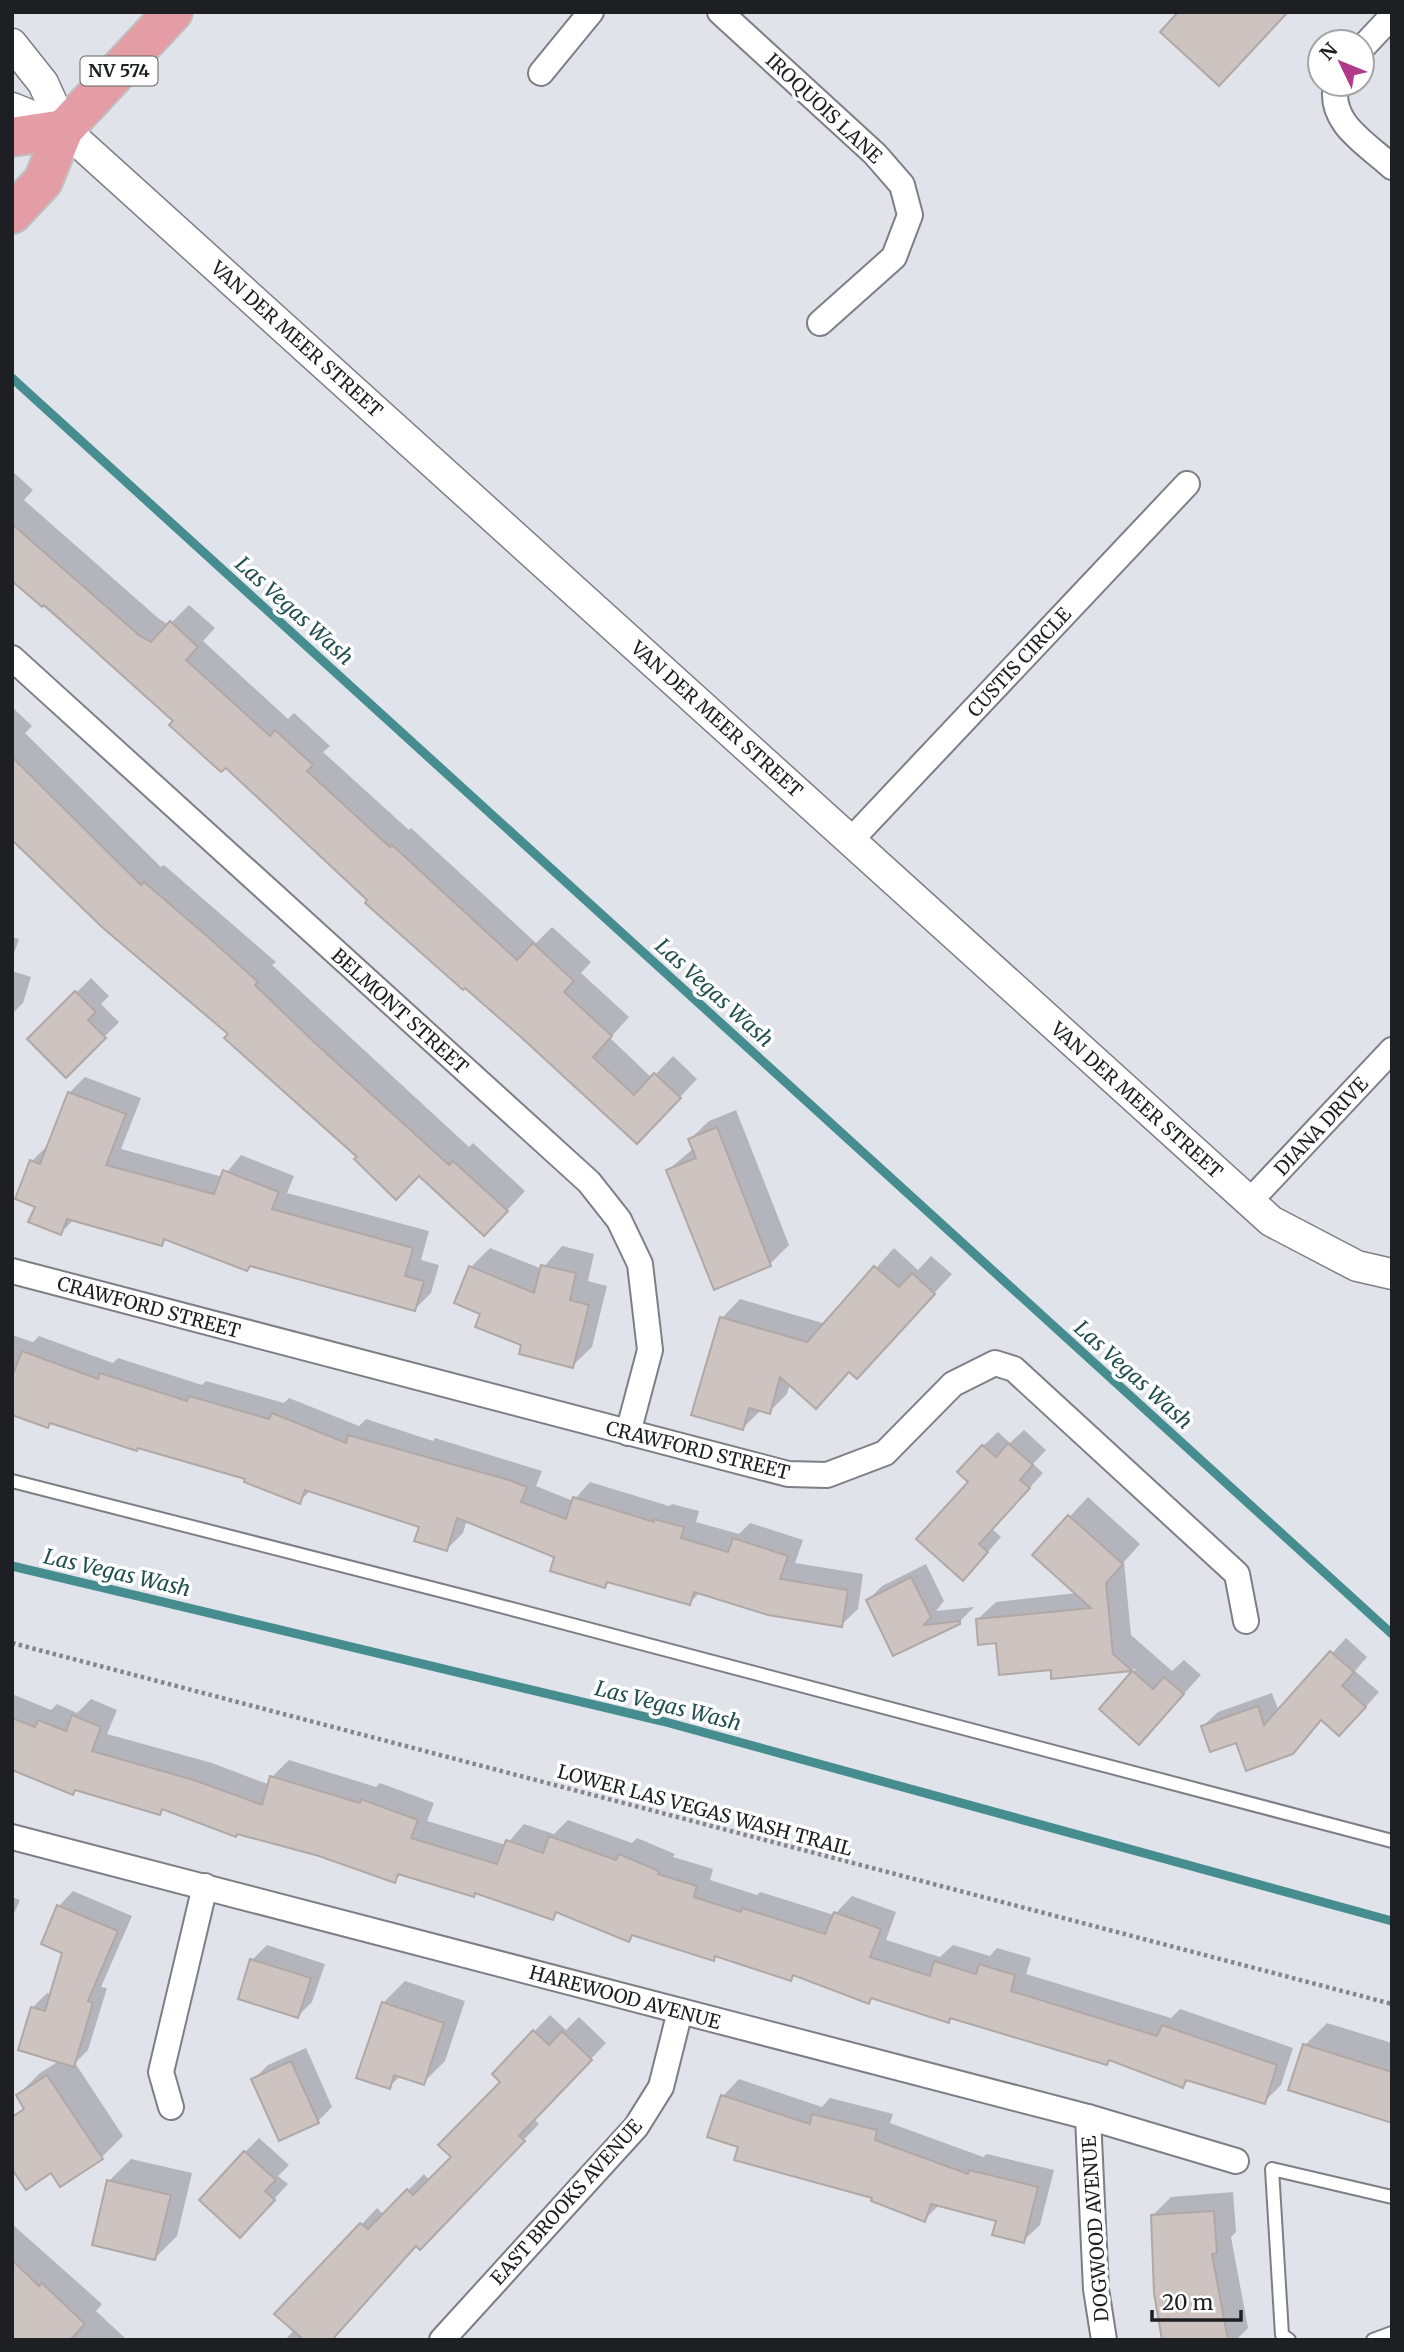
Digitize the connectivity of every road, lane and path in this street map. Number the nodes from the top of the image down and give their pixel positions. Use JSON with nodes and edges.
{"nodes":[{"id":1,"x":173,"y":12,"type":"edge"},
{"id":2,"x":592,"y":12,"type":"edge"},
{"id":3,"x":720,"y":12,"type":"edge"},
{"id":4,"x":1392,"y":16,"type":"edge"},
{"id":5,"x":1376,"y":33,"type":"edge"},
{"id":6,"x":12,"y":44,"type":"edge"},
{"id":7,"x":541,"y":73,"type":"dead end"},
{"id":8,"x":1336,"y":98,"type":"edge"},
{"id":9,"x":12,"y":108,"type":"edge"},
{"id":10,"x":64,"y":129,"type":"junction"},
{"id":11,"x":12,"y":137,"type":"edge"},
{"id":12,"x":1392,"y":167,"type":"edge"},
{"id":13,"x":12,"y":215,"type":"edge"},
{"id":14,"x":820,"y":323,"type":"dead end"},
{"id":15,"x":1187,"y":484,"type":"dead end"},
{"id":16,"x":12,"y":658,"type":"edge"},
{"id":17,"x":851,"y":840,"type":"junction"},
{"id":18,"x":1392,"y":1050,"type":"edge"},
{"id":19,"x":1250,"y":1202,"type":"junction"},
{"id":20,"x":12,"y":1271,"type":"edge"},
{"id":21,"x":1392,"y":1274,"type":"edge"},
{"id":22,"x":628,"y":1433,"type":"junction"},
{"id":23,"x":12,"y":1481,"type":"edge"},
{"id":24,"x":1246,"y":1621,"type":"dead end"},
{"id":25,"x":12,"y":1643,"type":"edge"},
{"id":26,"x":12,"y":1837,"type":"edge"},
{"id":27,"x":1392,"y":1841,"type":"edge"},
{"id":28,"x":205,"y":1886,"type":"junction"},
{"id":29,"x":1392,"y":2004,"type":"edge"},
{"id":30,"x":680,"y":2011,"type":"junction"},
{"id":31,"x":171,"y":2107,"type":"dead end"},
{"id":32,"x":1088,"y":2117,"type":"junction"},
{"id":33,"x":1236,"y":2161,"type":"dead end"},
{"id":34,"x":1392,"y":2197,"type":"edge"},
{"id":35,"x":1392,"y":2333,"type":"edge"},
{"id":36,"x":442,"y":2340,"type":"edge"},
{"id":37,"x":1104,"y":2340,"type":"edge"},
{"id":38,"x":1289,"y":2340,"type":"edge"},
{"id":39,"x":1373,"y":2340,"type":"edge"}],
"edges":[{"from":1,"to":10,"type":"main road","number":"NV 574"},
{"from":2,"to":7,"type":"street"},
{"from":3,"to":14,"type":"street","name":"IROQUOIS LANE"},
{"from":4,"to":5,"type":"street"},
{"from":6,"to":10,"type":"street"},
{"from":8,"to":12,"type":"street"},
{"from":9,"to":10,"type":"street"},
{"from":10,"to":11,"type":"main road"},
{"from":10,"to":13,"type":"main road","number":"NV 574"},
{"from":10,"to":17,"type":"street","name":"VAN DER MEER STREET"},
{"from":15,"to":17,"type":"street","name":"CUSTIS CIRCLE"},
{"from":16,"to":22,"type":"street","name":"BELMONT STREET"},
{"from":17,"to":19,"type":"street","name":"VAN DER MEER STREET"},
{"from":18,"to":19,"type":"street","name":"DIANA DRIVE"},
{"from":19,"to":21,"type":"street","name":"VAN DER MEER STREET"},
{"from":20,"to":22,"type":"street","name":"CRAWFORD STREET"},
{"from":22,"to":24,"type":"street","name":"CRAWFORD STREET"},
{"from":23,"to":27,"type":"lane"},
{"from":25,"to":29,"type":"path","name":"LOWER LAS VEGAS WASH TRAIL"},
{"from":26,"to":28,"type":"street","name":"HAREWOOD AVENUE"},
{"from":28,"to":30,"type":"street","name":"HAREWOOD AVENUE"},
{"from":28,"to":31,"type":"street"},
{"from":30,"to":32,"type":"street","name":"HAREWOOD AVENUE"},
{"from":30,"to":36,"type":"street","name":"EAST BROOKS AVENUE"},
{"from":32,"to":33,"type":"street","name":"HAREWOOD AVENUE"},
{"from":32,"to":37,"type":"street","name":"DOGWOOD AVENUE"},
{"from":34,"to":38,"type":"lane"},
{"from":35,"to":39,"type":"lane"}]}
